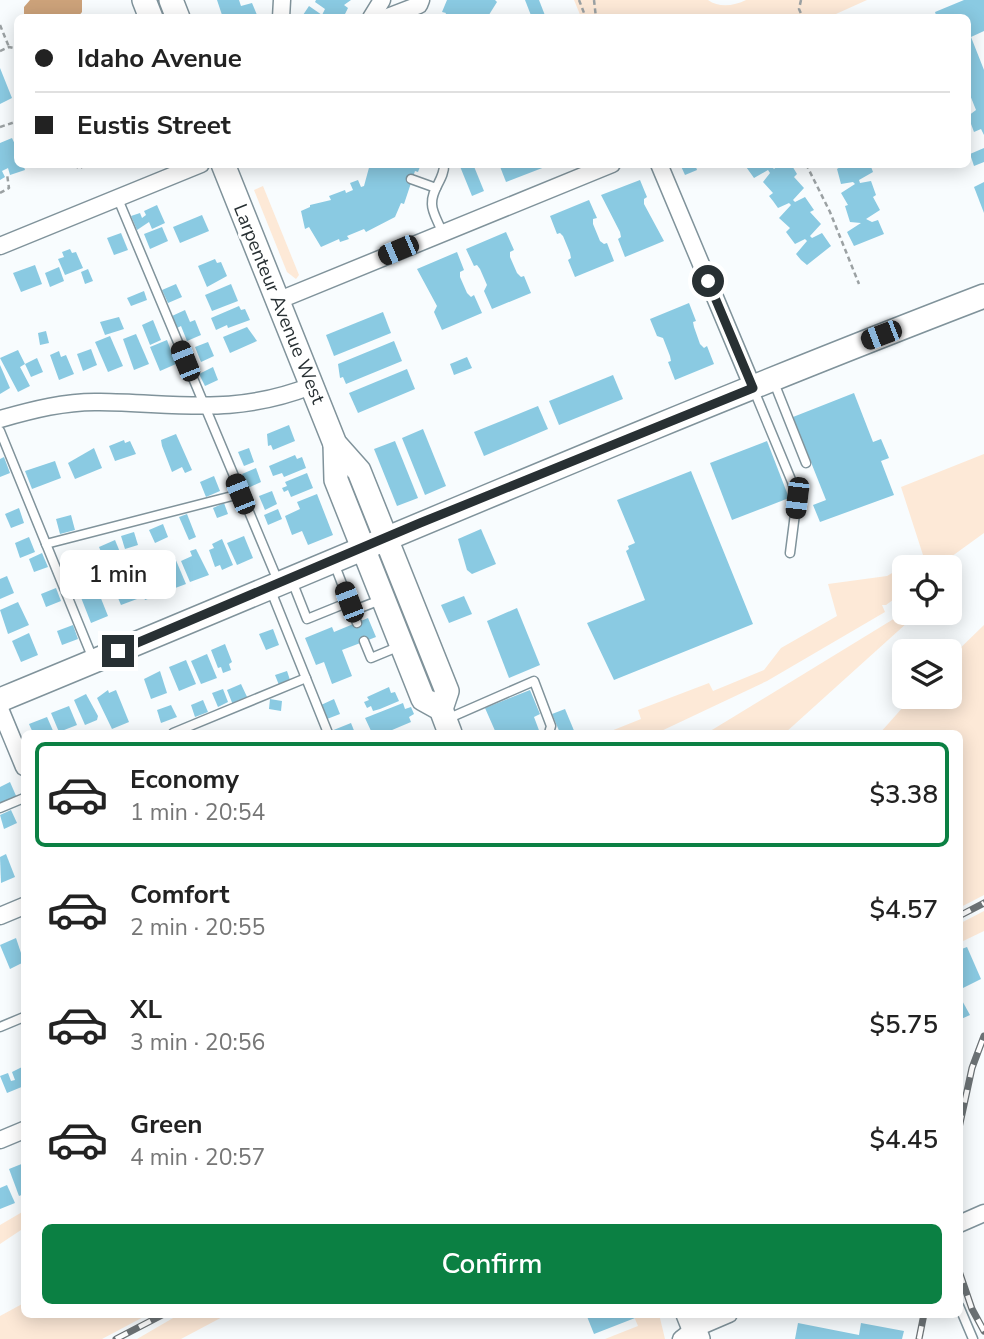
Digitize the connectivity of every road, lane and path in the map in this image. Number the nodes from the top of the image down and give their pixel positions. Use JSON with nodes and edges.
{"nodes":[{"id":1,"x":421,"y":0,"type":"edge"},
{"id":2,"x":395,"y":14,"type":"edge"},
{"id":3,"x":0,"y":25,"type":"edge"},
{"id":4,"x":9,"y":47,"type":"junction"},
{"id":5,"x":14,"y":49,"type":"edge"},
{"id":6,"x":0,"y":51,"type":"edge"},
{"id":7,"x":192,"y":168,"type":"edge"},
{"id":8,"x":225,"y":168,"type":"edge"},
{"id":9,"x":444,"y":168,"type":"edge"},
{"id":10,"x":602,"y":168,"type":"edge"},
{"id":11,"x":661,"y":168,"type":"edge"},
{"id":12,"x":808,"y":168,"type":"edge"},
{"id":13,"x":7,"y":174,"type":"dead end"},
{"id":14,"x":411,"y":179,"type":"dead end"},
{"id":15,"x":436,"y":188,"type":"junction"},
{"id":16,"x":0,"y":193,"type":"edge"},
{"id":17,"x":118,"y":199,"type":"junction"},
{"id":18,"x":442,"y":232,"type":"junction"},
{"id":19,"x":0,"y":246,"type":"edge"},
{"id":20,"x":859,"y":284,"type":"dead end"},
{"id":21,"x":984,"y":296,"type":"edge"},
{"id":22,"x":277,"y":300,"type":"junction"},
{"id":23,"x":763,"y":384,"type":"junction"},
{"id":24,"x":312,"y":386,"type":"junction"},
{"id":25,"x":205,"y":408,"type":"junction"},
{"id":26,"x":0,"y":419,"type":"edge"},
{"id":27,"x":0,"y":431,"type":"edge"},
{"id":28,"x":335,"y":444,"type":"junction"},
{"id":29,"x":806,"y":463,"type":"dead end"},
{"id":30,"x":240,"y":494,"type":"junction"},
{"id":31,"x":386,"y":537,"type":"junction"},
{"id":32,"x":46,"y":544,"type":"junction"},
{"id":33,"x":363,"y":547,"type":"junction"},
{"id":34,"x":790,"y":553,"type":"dead end"},
{"id":35,"x":332,"y":561,"type":"junction"},
{"id":36,"x":280,"y":583,"type":"junction"},
{"id":37,"x":383,"y":599,"type":"junction"},
{"id":38,"x":349,"y":602,"type":"junction"},
{"id":39,"x":352,"y":611,"type":"junction"},
{"id":40,"x":357,"y":623,"type":"dead end"},
{"id":41,"x":364,"y":641,"type":"dead end"},
{"id":42,"x":402,"y":646,"type":"junction"},
{"id":43,"x":94,"y":661,"type":"junction"},
{"id":44,"x":306,"y":678,"type":"junction"},
{"id":45,"x":0,"y":700,"type":"edge"},
{"id":46,"x":0,"y":709,"type":"edge"},
{"id":47,"x":444,"y":725,"type":"edge"},
{"id":48,"x":180,"y":730,"type":"edge"},
{"id":49,"x":327,"y":730,"type":"edge"},
{"id":50,"x":550,"y":730,"type":"edge"},
{"id":51,"x":21,"y":760,"type":"edge"},
{"id":52,"x":21,"y":799,"type":"edge"},
{"id":53,"x":0,"y":808,"type":"edge"},
{"id":54,"x":21,"y":907,"type":"edge"},
{"id":55,"x":0,"y":916,"type":"edge"},
{"id":56,"x":21,"y":1018,"type":"edge"},
{"id":57,"x":0,"y":1027,"type":"edge"},
{"id":58,"x":21,"y":1131,"type":"edge"},
{"id":59,"x":0,"y":1140,"type":"edge"},
{"id":60,"x":984,"y":1213,"type":"edge"},
{"id":61,"x":963,"y":1222,"type":"edge"},
{"id":62,"x":963,"y":1316,"type":"edge"},
{"id":63,"x":720,"y":1318,"type":"edge"},
{"id":64,"x":690,"y":1330,"type":"edge"},
{"id":65,"x":972,"y":1339,"type":"edge"}],
"edges":[{"from":1,"to":2,"type":"street"},
{"from":3,"to":4,"type":"path"},
{"from":4,"to":5,"type":"path"},
{"from":4,"to":6,"type":"path"},
{"from":7,"to":17,"type":"street"},
{"from":8,"to":22,"type":"street","name":"Larpenteur Avenue West"},
{"from":9,"to":15,"type":"lane"},
{"from":10,"to":18,"type":"street"},
{"from":11,"to":23,"type":"street"},
{"from":12,"to":20,"type":"path"},
{"from":13,"to":16,"type":"path"},
{"from":14,"to":15,"type":"lane"},
{"from":15,"to":18,"type":"lane"},
{"from":17,"to":19,"type":"street"},
{"from":17,"to":25,"type":"lane"},
{"from":18,"to":22,"type":"street"},
{"from":21,"to":23,"type":"street"},
{"from":22,"to":24,"type":"street","name":"Larpenteur Avenue West"},
{"from":23,"to":29,"type":"lane"},
{"from":23,"to":31,"type":"street"},
{"from":23,"to":34,"type":"lane"},
{"from":24,"to":25,"type":"street"},
{"from":24,"to":28,"type":"street","name":"Larpenteur Avenue West"},
{"from":25,"to":26,"type":"street"},
{"from":25,"to":30,"type":"lane"},
{"from":27,"to":32,"type":"lane"},
{"from":28,"to":31,"type":"street","name":"Larpenteur Avenue West"},
{"from":28,"to":33,"type":"street","name":"Larpenteur Avenue West"},
{"from":30,"to":32,"type":"lane"},
{"from":30,"to":36,"type":"lane"},
{"from":31,"to":33,"type":"street"},
{"from":31,"to":47,"type":"street","name":"Larpenteur Avenue West"},
{"from":32,"to":43,"type":"lane"},
{"from":33,"to":35,"type":"street"},
{"from":33,"to":37,"type":"street","name":"Larpenteur Avenue West"},
{"from":35,"to":36,"type":"street"},
{"from":35,"to":38,"type":"lane"},
{"from":36,"to":38,"type":"lane"},
{"from":36,"to":43,"type":"street"},
{"from":36,"to":44,"type":"lane"},
{"from":37,"to":39,"type":"lane"},
{"from":37,"to":42,"type":"street","name":"Larpenteur Avenue West"},
{"from":38,"to":39,"type":"lane"},
{"from":39,"to":40,"type":"lane"},
{"from":41,"to":42,"type":"lane"},
{"from":42,"to":47,"type":"street","name":"Larpenteur Avenue West"},
{"from":43,"to":45,"type":"street"},
{"from":44,"to":48,"type":"lane"},
{"from":44,"to":49,"type":"lane"},
{"from":46,"to":51,"type":"street"},
{"from":47,"to":50,"type":"lane"},
{"from":52,"to":53,"type":"lane"},
{"from":54,"to":55,"type":"street"},
{"from":56,"to":57,"type":"lane"},
{"from":58,"to":59,"type":"street"},
{"from":60,"to":61,"type":"street"},
{"from":62,"to":65,"type":"lane"},
{"from":63,"to":64,"type":"street"}]}
